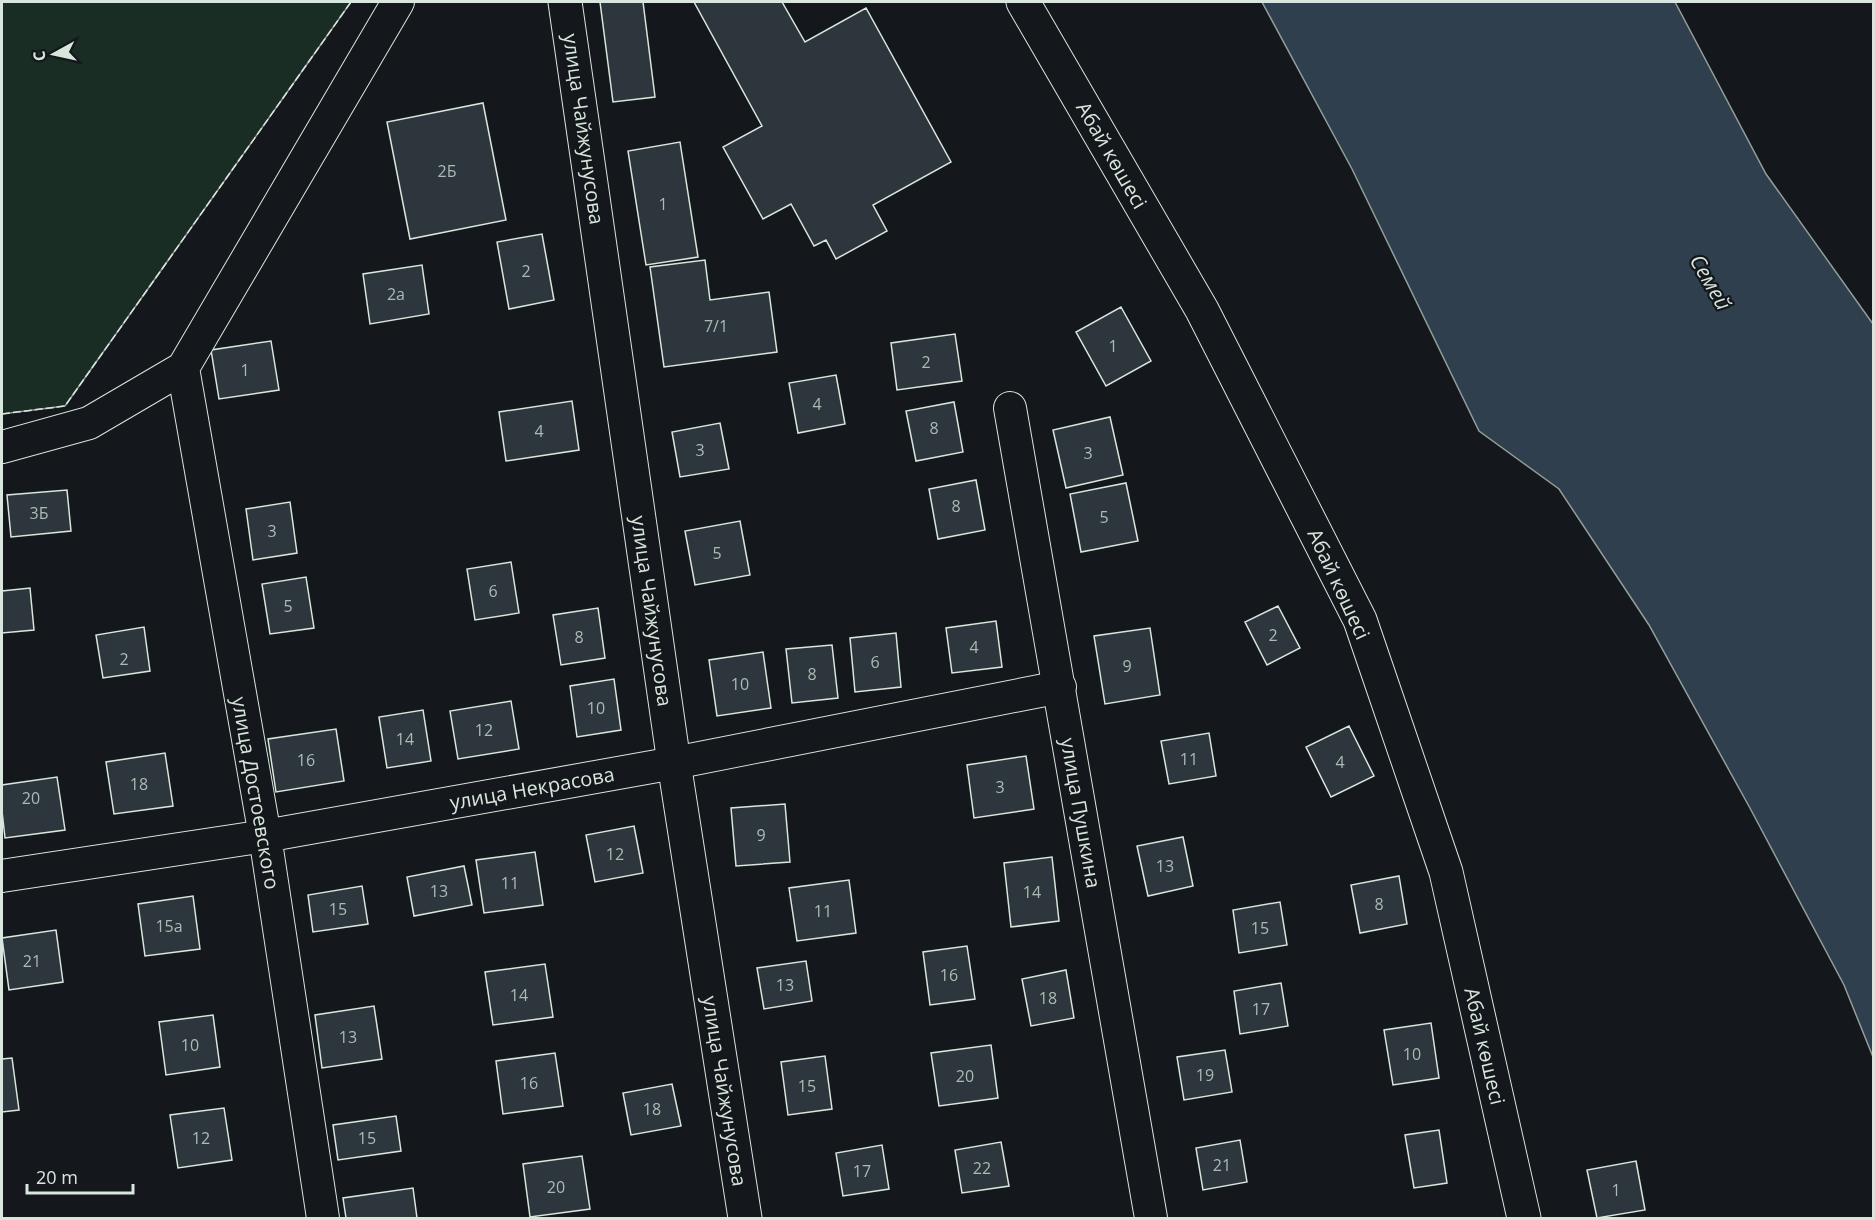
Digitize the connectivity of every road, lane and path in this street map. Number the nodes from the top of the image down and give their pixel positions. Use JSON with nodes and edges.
{"nodes":[{"id":1,"x":398,"y":2,"type":"edge"},
{"id":2,"x":566,"y":2,"type":"edge"},
{"id":3,"x":1023,"y":2,"type":"edge"},
{"id":4,"x":183,"y":368,"type":"junction"},
{"id":5,"x":1010,"y":408,"type":"dead end"},
{"id":6,"x":2,"y":447,"type":"edge"},
{"id":7,"x":1060,"y":687,"type":"junction"},
{"id":8,"x":674,"y":763,"type":"junction"},
{"id":9,"x":265,"y":836,"type":"junction"},
{"id":10,"x":2,"y":876,"type":"edge"},
{"id":11,"x":323,"y":1218,"type":"edge"},
{"id":12,"x":745,"y":1218,"type":"edge"},
{"id":13,"x":1152,"y":1218,"type":"edge"},
{"id":14,"x":1524,"y":1218,"type":"edge"}],
"edges":[{"from":1,"to":4,"type":"street"},
{"from":2,"to":8,"type":"main road","name":"улица Чайжунусова"},
{"from":3,"to":14,"type":"main road","name":"Абай көшесі"},
{"from":4,"to":6,"type":"street"},
{"from":4,"to":9,"type":"street","name":"улица Достоевского"},
{"from":5,"to":7,"type":"street","name":"улица Пушкина"},
{"from":7,"to":8,"type":"street","name":"улица Некрасова"},
{"from":7,"to":13,"type":"street","name":"улица Пушкина"},
{"from":8,"to":9,"type":"street","name":"улица Некрасова"},
{"from":8,"to":12,"type":"main road","name":"улица Чайжунусова"},
{"from":9,"to":10,"type":"street","name":"улица Некрасова"},
{"from":9,"to":11,"type":"street","name":"улица Достоевского"}]}
